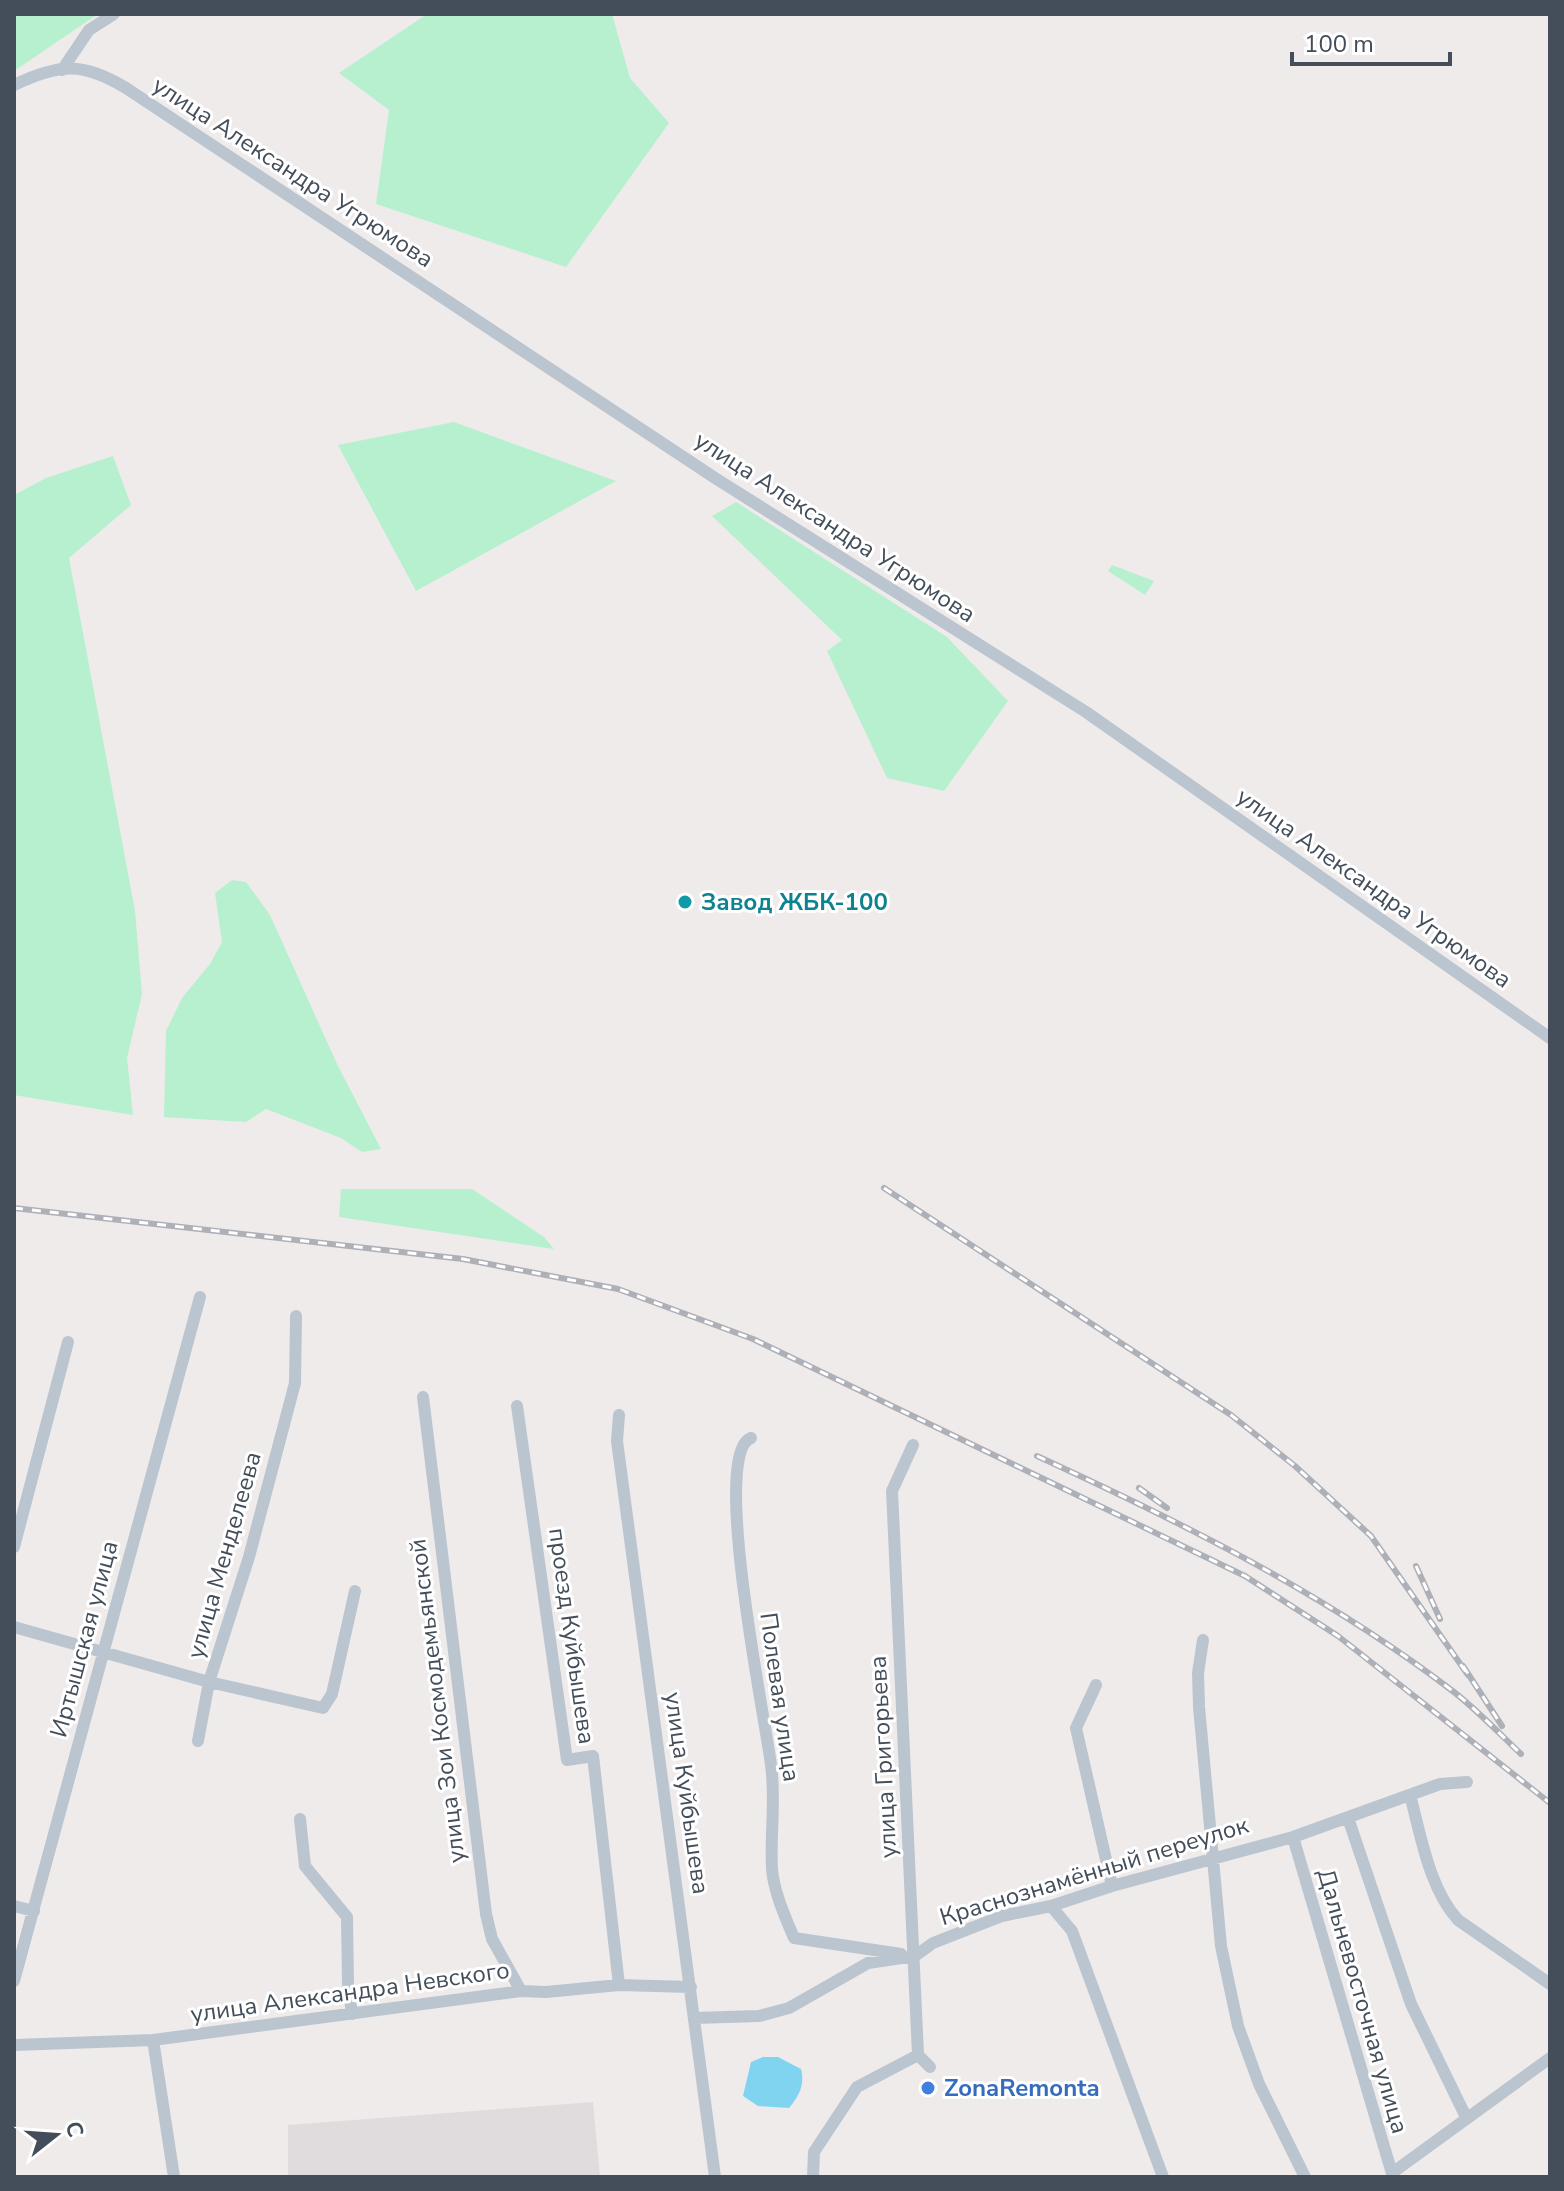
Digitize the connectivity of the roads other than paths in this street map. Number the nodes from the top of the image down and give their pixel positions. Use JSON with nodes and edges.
{"nodes":[{"id":1,"x":114,"y":14,"type":"edge"},
{"id":2,"x":62,"y":70,"type":"junction"},
{"id":3,"x":14,"y":85,"type":"edge"},
{"id":4,"x":1550,"y":1038,"type":"edge"},
{"id":5,"x":198,"y":1302,"type":"dead end"},
{"id":6,"x":296,"y":1316,"type":"dead end"},
{"id":7,"x":68,"y":1342,"type":"dead end"},
{"id":8,"x":423,"y":1397,"type":"dead end"},
{"id":9,"x":517,"y":1406,"type":"dead end"},
{"id":10,"x":619,"y":1415,"type":"dead end"},
{"id":11,"x":751,"y":1438,"type":"dead end"},
{"id":12,"x":913,"y":1445,"type":"dead end"},
{"id":13,"x":14,"y":1547,"type":"edge"},
{"id":14,"x":355,"y":1591,"type":"dead end"},
{"id":15,"x":14,"y":1627,"type":"edge"},
{"id":16,"x":1203,"y":1640,"type":"dead end"},
{"id":17,"x":104,"y":1652,"type":"junction"},
{"id":18,"x":209,"y":1682,"type":"junction"},
{"id":19,"x":1096,"y":1685,"type":"dead end"},
{"id":20,"x":198,"y":1741,"type":"dead end"},
{"id":21,"x":1467,"y":1782,"type":"dead end"},
{"id":22,"x":1410,"y":1795,"type":"junction"},
{"id":23,"x":1348,"y":1818,"type":"junction"},
{"id":24,"x":300,"y":1819,"type":"dead end"},
{"id":25,"x":1293,"y":1837,"type":"junction"},
{"id":26,"x":1214,"y":1857,"type":"junction"},
{"id":27,"x":1112,"y":1886,"type":"junction"},
{"id":28,"x":14,"y":1906,"type":"edge"},
{"id":29,"x":1051,"y":1906,"type":"junction"},
{"id":30,"x":34,"y":1911,"type":"junction"},
{"id":31,"x":915,"y":1956,"type":"junction"},
{"id":32,"x":14,"y":1981,"type":"edge"},
{"id":33,"x":1550,"y":1984,"type":"edge"},
{"id":34,"x":619,"y":1985,"type":"junction"},
{"id":35,"x":691,"y":1987,"type":"junction"},
{"id":36,"x":521,"y":1991,"type":"junction"},
{"id":37,"x":352,"y":2014,"type":"junction"},
{"id":38,"x":694,"y":2018,"type":"junction"},
{"id":39,"x":153,"y":2040,"type":"junction"},
{"id":40,"x":14,"y":2045,"type":"edge"},
{"id":41,"x":918,"y":2055,"type":"junction"},
{"id":42,"x":1550,"y":2058,"type":"edge"},
{"id":43,"x":930,"y":2067,"type":"dead end"},
{"id":44,"x":1466,"y":2117,"type":"junction"},
{"id":45,"x":1392,"y":2175,"type":"edge"},
{"id":46,"x":174,"y":2177,"type":"edge"},
{"id":47,"x":715,"y":2177,"type":"edge"},
{"id":48,"x":813,"y":2177,"type":"edge"},
{"id":49,"x":1163,"y":2177,"type":"edge"},
{"id":50,"x":1305,"y":2177,"type":"edge"}],
"edges":[{"from":1,"to":2,"type":"street"},
{"from":2,"to":3,"type":"street"},
{"from":2,"to":4,"type":"street","name":"улица Александра Угрюмова"},
{"from":5,"to":17,"type":"street","name":"Иртышская улица"},
{"from":6,"to":18,"type":"street","name":"улица Менделеева"},
{"from":7,"to":13,"type":"street"},
{"from":8,"to":36,"type":"street","name":"улица Зои Космодемьянской"},
{"from":9,"to":34,"type":"street","name":"проезд Куйбышева"},
{"from":10,"to":35,"type":"street","name":"улица Куйбышева"},
{"from":11,"to":31,"type":"street","name":"Полевая улица"},
{"from":12,"to":31,"type":"street","name":"улица Григорьева"},
{"from":14,"to":18,"type":"street"},
{"from":15,"to":17,"type":"street"},
{"from":16,"to":26,"type":"street"},
{"from":17,"to":18,"type":"street"},
{"from":17,"to":30,"type":"street","name":"Иртышская улица"},
{"from":18,"to":20,"type":"street","name":"улица Менделеева"},
{"from":19,"to":27,"type":"street"},
{"from":21,"to":22,"type":"street","name":"Краснознамённый переулок"},
{"from":22,"to":23,"type":"street","name":"Краснознамённый переулок"},
{"from":22,"to":33,"type":"street"},
{"from":23,"to":25,"type":"street","name":"Краснознамённый переулок"},
{"from":23,"to":44,"type":"street"},
{"from":24,"to":37,"type":"street"},
{"from":25,"to":26,"type":"street","name":"Краснознамённый переулок"},
{"from":25,"to":45,"type":"street","name":"Дальневосточная улица"},
{"from":26,"to":27,"type":"street","name":"Краснознамённый переулок"},
{"from":26,"to":50,"type":"street"},
{"from":27,"to":29,"type":"street","name":"Краснознамённый переулок"},
{"from":28,"to":30,"type":"street"},
{"from":29,"to":31,"type":"street","name":"Краснознамённый переулок"},
{"from":29,"to":49,"type":"street"},
{"from":30,"to":32,"type":"street","name":"Иртышская улица"},
{"from":31,"to":38,"type":"street","name":"Краснознамённый переулок"},
{"from":31,"to":41,"type":"street","name":"улица Григорьева"},
{"from":34,"to":35,"type":"street","name":"улица Александра Невского"},
{"from":34,"to":36,"type":"street","name":"улица Александра Невского"},
{"from":35,"to":38,"type":"street","name":"улица Куйбышева"},
{"from":36,"to":37,"type":"street","name":"улица Александра Невского"},
{"from":37,"to":39,"type":"street","name":"улица Александра Невского"},
{"from":38,"to":47,"type":"street","name":"улица Куйбышева"},
{"from":39,"to":40,"type":"street","name":"улица Александра Невского"},
{"from":39,"to":46,"type":"street"},
{"from":41,"to":43,"type":"street"},
{"from":41,"to":48,"type":"street"},
{"from":42,"to":44,"type":"street"},
{"from":44,"to":45,"type":"street"}]}
